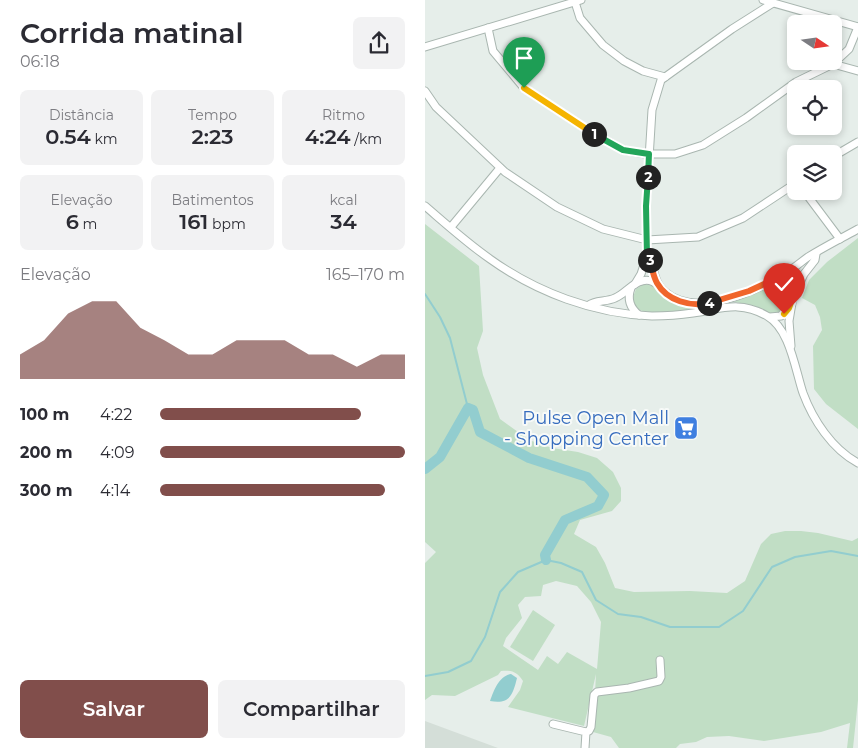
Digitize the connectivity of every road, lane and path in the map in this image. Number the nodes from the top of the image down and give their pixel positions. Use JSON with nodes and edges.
{"nodes":[{"id":1,"x":763,"y":0,"type":"edge"},
{"id":2,"x":578,"y":1,"type":"edge"},
{"id":3,"x":773,"y":3,"type":"junction"},
{"id":4,"x":858,"y":27,"type":"edge"},
{"id":5,"x":488,"y":28,"type":"junction"},
{"id":6,"x":425,"y":47,"type":"edge"},
{"id":7,"x":843,"y":55,"type":"edge"},
{"id":8,"x":843,"y":67,"type":"edge"},
{"id":9,"x":821,"y":70,"type":"edge"},
{"id":10,"x":858,"y":71,"type":"edge"},
{"id":11,"x":665,"y":77,"type":"junction"},
{"id":12,"x":425,"y":91,"type":"edge"},
{"id":13,"x":858,"y":142,"type":"edge"},
{"id":14,"x":842,"y":151,"type":"edge"},
{"id":15,"x":649,"y":154,"type":"junction"},
{"id":16,"x":500,"y":168,"type":"junction"},
{"id":17,"x":787,"y":189,"type":"edge"},
{"id":18,"x":811,"y":200,"type":"edge"},
{"id":19,"x":425,"y":206,"type":"edge"},
{"id":20,"x":451,"y":227,"type":"junction"},
{"id":21,"x":858,"y":229,"type":"edge"},
{"id":22,"x":841,"y":239,"type":"junction"},
{"id":23,"x":647,"y":240,"type":"junction"},
{"id":24,"x":816,"y":254,"type":"junction"},
{"id":25,"x":647,"y":256,"type":"junction"},
{"id":26,"x":775,"y":279,"type":"junction"},
{"id":27,"x":657,"y":284,"type":"junction"},
{"id":28,"x":633,"y":286,"type":"junction"},
{"id":29,"x":793,"y":297,"type":"junction"},
{"id":30,"x":589,"y":305,"type":"junction"},
{"id":31,"x":791,"y":305,"type":"junction"},
{"id":32,"x":639,"y":315,"type":"junction"},
{"id":33,"x":770,"y":317,"type":"junction"},
{"id":34,"x":790,"y":349,"type":"junction"},
{"id":35,"x":858,"y":463,"type":"edge"},
{"id":36,"x":660,"y":660,"type":"dead end"},
{"id":37,"x":553,"y":724,"type":"dead end"},
{"id":38,"x":586,"y":732,"type":"junction"},
{"id":39,"x":585,"y":748,"type":"edge"}],
"edges":[{"from":1,"to":3,"type":"street"},
{"from":2,"to":5,"type":"street"},
{"from":2,"to":11,"type":"street"},
{"from":3,"to":4,"type":"street"},
{"from":3,"to":11,"type":"street"},
{"from":4,"to":7,"type":"street"},
{"from":5,"to":6,"type":"street"},
{"from":5,"to":15,"type":"street"},
{"from":8,"to":10,"type":"street"},
{"from":9,"to":15,"type":"street"},
{"from":11,"to":15,"type":"street"},
{"from":12,"to":16,"type":"street"},
{"from":13,"to":14,"type":"street"},
{"from":15,"to":23,"type":"street"},
{"from":16,"to":20,"type":"street"},
{"from":16,"to":23,"type":"street"},
{"from":17,"to":23,"type":"street"},
{"from":18,"to":22,"type":"street"},
{"from":19,"to":20,"type":"street"},
{"from":20,"to":30,"type":"street"},
{"from":21,"to":22,"type":"street"},
{"from":22,"to":24,"type":"street"},
{"from":23,"to":25,"type":"street"},
{"from":24,"to":26,"type":"street"},
{"from":24,"to":29,"type":"street"},
{"from":25,"to":27,"type":"street"},
{"from":25,"to":28,"type":"street"},
{"from":26,"to":27,"type":"street"},
{"from":26,"to":29,"type":"street"},
{"from":27,"to":28,"type":"street"},
{"from":28,"to":30,"type":"street"},
{"from":28,"to":32,"type":"street"},
{"from":29,"to":31,"type":"street"},
{"from":30,"to":32,"type":"street"},
{"from":31,"to":33,"type":"street"},
{"from":31,"to":34,"type":"street"},
{"from":32,"to":33,"type":"street"},
{"from":33,"to":34,"type":"street"},
{"from":34,"to":35,"type":"street"},
{"from":36,"to":38,"type":"street"},
{"from":37,"to":38,"type":"street"},
{"from":38,"to":39,"type":"street"}]}
